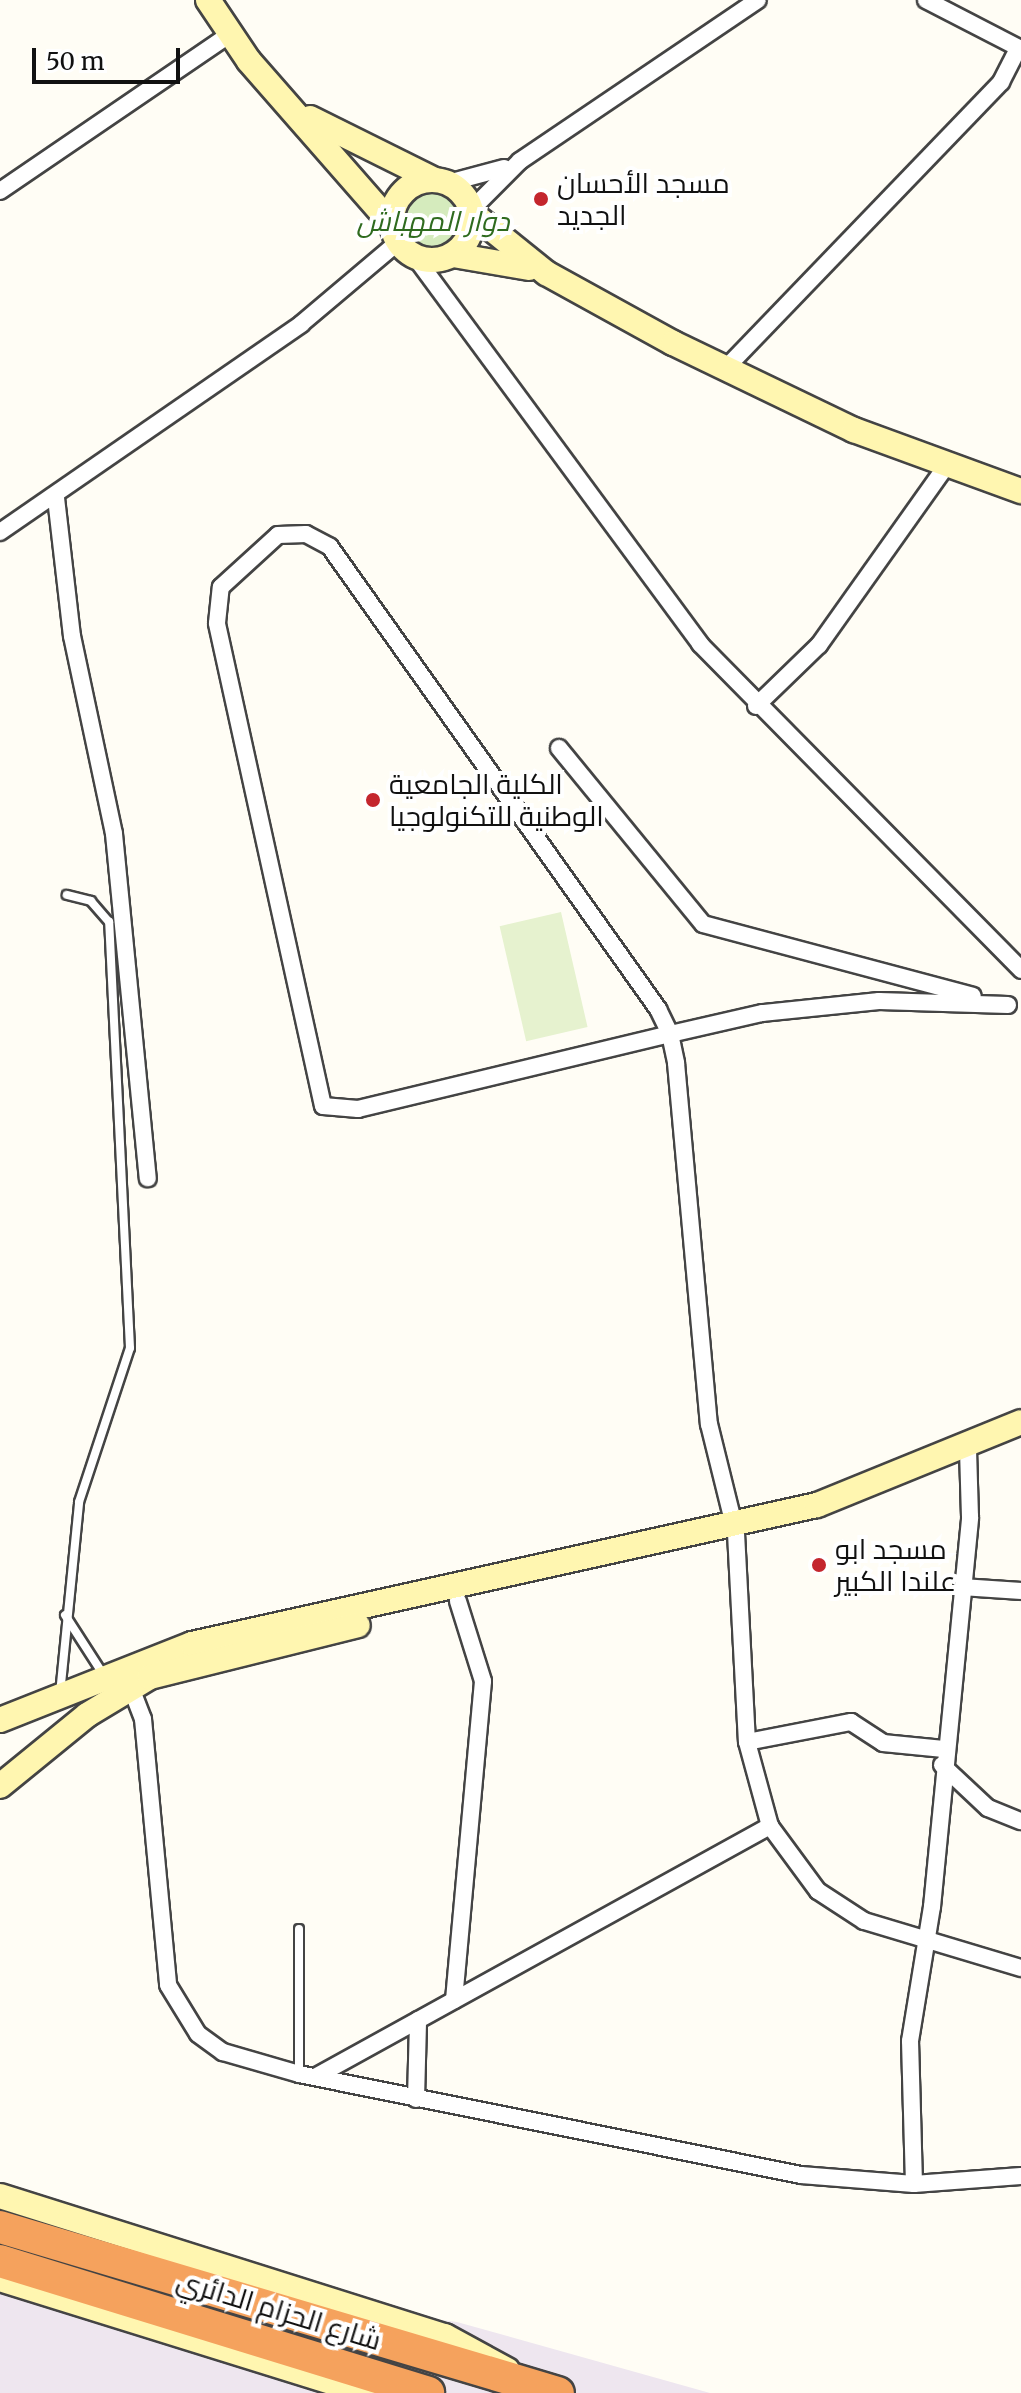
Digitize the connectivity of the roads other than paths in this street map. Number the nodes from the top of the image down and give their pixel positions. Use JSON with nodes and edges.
{"nodes":[{"id":1,"x":208,"y":0,"type":"edge"},
{"id":2,"x":758,"y":0,"type":"edge"},
{"id":3,"x":926,"y":0,"type":"edge"},
{"id":4,"x":230,"y":34,"type":"junction"},
{"id":5,"x":1020,"y":48,"type":"edge"},
{"id":6,"x":301,"y":113,"type":"junction"},
{"id":7,"x":520,"y":161,"type":"junction"},
{"id":8,"x":440,"y":181,"type":"junction"},
{"id":9,"x":2,"y":185,"type":"edge"},
{"id":10,"x":472,"y":212,"type":"junction"},
{"id":11,"x":401,"y":241,"type":"junction"},
{"id":12,"x":453,"y":255,"type":"junction"},
{"id":13,"x":546,"y":273,"type":"junction"},
{"id":14,"x":725,"y":369,"type":"junction"},
{"id":15,"x":946,"y":466,"type":"junction"},
{"id":16,"x":1021,"y":491,"type":"edge"},
{"id":17,"x":56,"y":498,"type":"junction"},
{"id":18,"x":0,"y":532,"type":"edge"},
{"id":19,"x":756,"y":706,"type":"junction"},
{"id":20,"x":559,"y":748,"type":"dead end"},
{"id":21,"x":67,"y":895,"type":"dead end"},
{"id":22,"x":1021,"y":970,"type":"edge"},
{"id":23,"x":1015,"y":1007,"type":"edge"},
{"id":24,"x":670,"y":1034,"type":"junction"},
{"id":25,"x":148,"y":1178,"type":"dead end"},
{"id":26,"x":1021,"y":1422,"type":"edge"},
{"id":27,"x":968,"y":1449,"type":"junction"},
{"id":28,"x":735,"y":1527,"type":"junction"},
{"id":29,"x":962,"y":1587,"type":"junction"},
{"id":30,"x":1021,"y":1591,"type":"edge"},
{"id":31,"x":458,"y":1601,"type":"junction"},
{"id":32,"x":65,"y":1614,"type":"junction"},
{"id":33,"x":117,"y":1681,"type":"junction"},
{"id":34,"x":60,"y":1694,"type":"junction"},
{"id":35,"x":0,"y":1720,"type":"edge"},
{"id":36,"x":747,"y":1742,"type":"junction"},
{"id":37,"x":943,"y":1757,"type":"junction"},
{"id":38,"x":0,"y":1786,"type":"edge"},
{"id":39,"x":1021,"y":1821,"type":"edge"},
{"id":40,"x":770,"y":1826,"type":"junction"},
{"id":41,"x":299,"y":1929,"type":"dead end"},
{"id":42,"x":928,"y":1943,"type":"junction"},
{"id":43,"x":1021,"y":1968,"type":"edge"},
{"id":44,"x":454,"y":2000,"type":"junction"},
{"id":45,"x":418,"y":2020,"type":"junction"},
{"id":46,"x":307,"y":2076,"type":"junction"},
{"id":47,"x":416,"y":2099,"type":"junction"},
{"id":48,"x":1021,"y":2176,"type":"edge"},
{"id":49,"x":914,"y":2184,"type":"junction"},
{"id":50,"x":0,"y":2196,"type":"edge"},
{"id":51,"x":0,"y":2227,"type":"edge"},
{"id":52,"x":0,"y":2261,"type":"edge"},
{"id":53,"x":0,"y":2279,"type":"edge"},
{"id":54,"x":543,"y":2388,"type":"edge"},
{"id":55,"x":366,"y":2393,"type":"edge"},
{"id":56,"x":428,"y":2393,"type":"edge"}],
"edges":[{"from":1,"to":4,"type":"street"},
{"from":2,"to":7,"type":"street"},
{"from":3,"to":5,"type":"street"},
{"from":4,"to":6,"type":"street"},
{"from":4,"to":9,"type":"street"},
{"from":5,"to":14,"type":"street"},
{"from":6,"to":8,"type":"street"},
{"from":6,"to":11,"type":"street"},
{"from":7,"to":8,"type":"street"},
{"from":7,"to":10,"type":"street"},
{"from":8,"to":10,"type":"street"},
{"from":8,"to":11,"type":"street"},
{"from":10,"to":12,"type":"street"},
{"from":10,"to":13,"type":"street"},
{"from":11,"to":12,"type":"street"},
{"from":11,"to":17,"type":"street"},
{"from":11,"to":19,"type":"street"},
{"from":12,"to":13,"type":"street"},
{"from":13,"to":14,"type":"street"},
{"from":14,"to":15,"type":"street"},
{"from":15,"to":16,"type":"street"},
{"from":15,"to":19,"type":"street"},
{"from":17,"to":18,"type":"street"},
{"from":17,"to":25,"type":"street"},
{"from":19,"to":22,"type":"street"},
{"from":20,"to":23,"type":"street"},
{"from":21,"to":32,"type":"lane"},
{"from":23,"to":24,"type":"street"},
{"from":24,"to":24,"type":"street"},
{"from":24,"to":28,"type":"street"},
{"from":26,"to":27,"type":"street"},
{"from":27,"to":28,"type":"street"},
{"from":27,"to":29,"type":"street"},
{"from":28,"to":31,"type":"street"},
{"from":28,"to":33,"type":"street"},
{"from":28,"to":36,"type":"street"},
{"from":29,"to":30,"type":"street"},
{"from":29,"to":37,"type":"street"},
{"from":31,"to":33,"type":"street"},
{"from":31,"to":44,"type":"street"},
{"from":32,"to":33,"type":"lane"},
{"from":32,"to":34,"type":"lane"},
{"from":33,"to":34,"type":"street"},
{"from":33,"to":38,"type":"street"},
{"from":33,"to":46,"type":"street"},
{"from":34,"to":35,"type":"street"},
{"from":36,"to":37,"type":"street"},
{"from":36,"to":40,"type":"street"},
{"from":37,"to":39,"type":"street"},
{"from":37,"to":42,"type":"street"},
{"from":40,"to":42,"type":"street"},
{"from":40,"to":44,"type":"street"},
{"from":41,"to":46,"type":"lane"},
{"from":42,"to":43,"type":"street"},
{"from":42,"to":49,"type":"street"},
{"from":44,"to":45,"type":"street"},
{"from":45,"to":46,"type":"street"},
{"from":45,"to":47,"type":"street"},
{"from":46,"to":47,"type":"street"},
{"from":47,"to":49,"type":"street"},
{"from":48,"to":49,"type":"street"},
{"from":50,"to":54,"type":"street"},
{"from":51,"to":54,"type":"highway","name":"شارع الحزام الدائري"},
{"from":52,"to":56,"type":"highway","name":"شارع الحزام الدائري"},
{"from":53,"to":55,"type":"street"}]}
